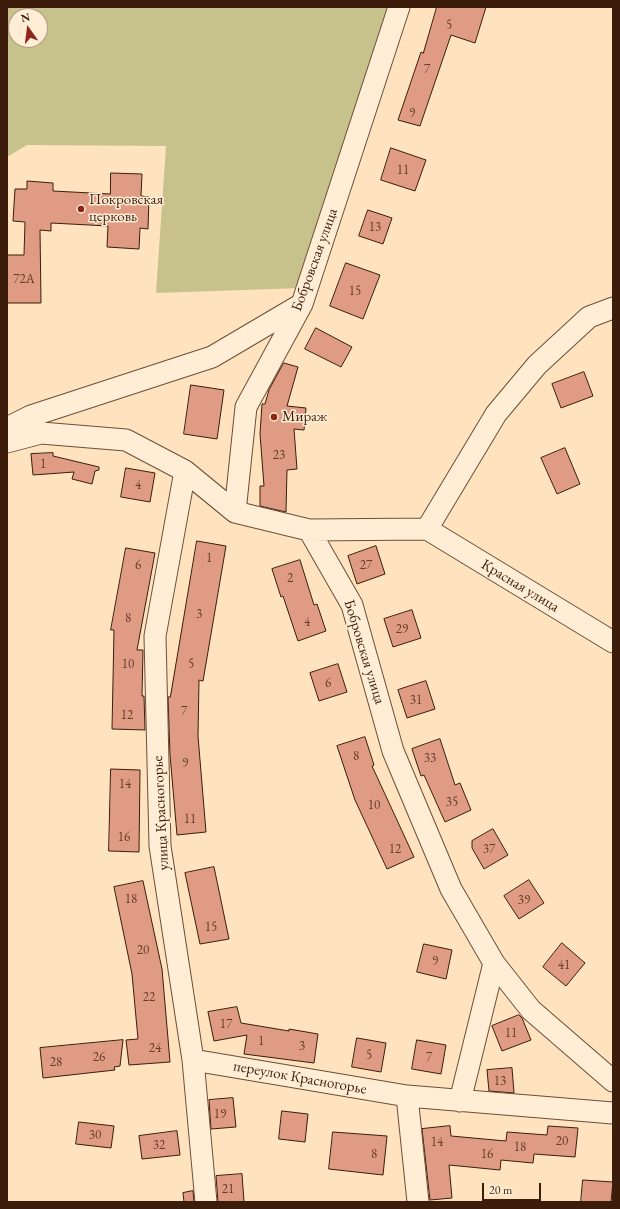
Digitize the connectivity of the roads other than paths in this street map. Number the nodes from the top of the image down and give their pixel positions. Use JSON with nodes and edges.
{"nodes":[{"id":1,"x":399,"y":7,"type":"edge"},
{"id":2,"x":302,"y":304,"type":"junction"},
{"id":3,"x":613,"y":308,"type":"edge"},
{"id":4,"x":7,"y":428,"type":"edge"},
{"id":5,"x":7,"y":442,"type":"edge"},
{"id":6,"x":184,"y":471,"type":"junction"},
{"id":7,"x":235,"y":512,"type":"junction"},
{"id":8,"x":427,"y":529,"type":"junction"},
{"id":9,"x":309,"y":530,"type":"junction"},
{"id":10,"x":613,"y":642,"type":"edge"},
{"id":11,"x":494,"y":963,"type":"junction"},
{"id":12,"x":193,"y":1060,"type":"junction"},
{"id":13,"x":613,"y":1081,"type":"edge"},
{"id":14,"x":407,"y":1096,"type":"junction"},
{"id":15,"x":460,"y":1101,"type":"junction"},
{"id":16,"x":613,"y":1113,"type":"edge"},
{"id":17,"x":206,"y":1202,"type":"edge"},
{"id":18,"x":418,"y":1202,"type":"edge"}],
"edges":[{"from":1,"to":2,"type":"street","name":"Бобровская улица"},
{"from":2,"to":4,"type":"street"},
{"from":2,"to":7,"type":"street","name":"Бобровская улица"},
{"from":3,"to":8,"type":"street"},
{"from":5,"to":6,"type":"street"},
{"from":6,"to":7,"type":"street"},
{"from":6,"to":12,"type":"street","name":"улица Красногорье"},
{"from":7,"to":9,"type":"street"},
{"from":8,"to":9,"type":"street"},
{"from":8,"to":10,"type":"street","name":"Красная улица"},
{"from":9,"to":11,"type":"street","name":"Бобровская улица"},
{"from":11,"to":13,"type":"street","name":"Бобровская улица"},
{"from":11,"to":15,"type":"street"},
{"from":12,"to":14,"type":"street","name":"переулок Красногорье"},
{"from":12,"to":17,"type":"street","name":"улица Красногорье"},
{"from":14,"to":15,"type":"street","name":"переулок Красногорье"},
{"from":14,"to":18,"type":"street"},
{"from":15,"to":16,"type":"street","name":"переулок Красногорье"}]}
